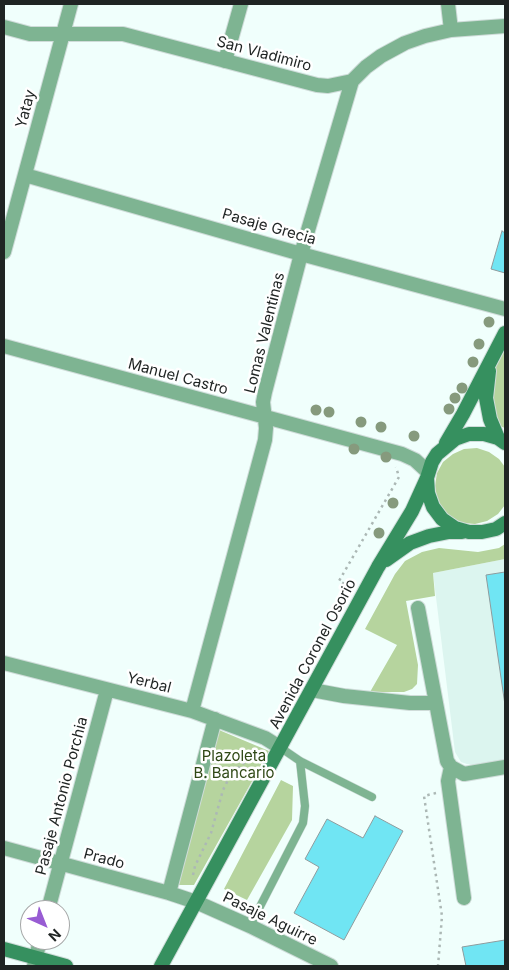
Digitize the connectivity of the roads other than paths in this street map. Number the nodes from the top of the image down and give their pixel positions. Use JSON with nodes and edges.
{"nodes":[{"id":1,"x":71,"y":4,"type":"edge"},
{"id":2,"x":241,"y":4,"type":"edge"},
{"id":3,"x":448,"y":4,"type":"edge"},
{"id":4,"x":505,"y":26,"type":"edge"},
{"id":5,"x":4,"y":27,"type":"edge"},
{"id":6,"x":451,"y":30,"type":"junction"},
{"id":7,"x":63,"y":34,"type":"junction"},
{"id":8,"x":225,"y":61,"type":"junction"},
{"id":9,"x":352,"y":81,"type":"junction"},
{"id":10,"x":25,"y":175,"type":"junction"},
{"id":11,"x":4,"y":252,"type":"edge"},
{"id":12,"x":301,"y":254,"type":"junction"},
{"id":13,"x":505,"y":309,"type":"edge"},
{"id":14,"x":505,"y":333,"type":"edge"},
{"id":15,"x":4,"y":346,"type":"edge"},
{"id":16,"x":493,"y":356,"type":"junction"},
{"id":17,"x":265,"y":418,"type":"junction"},
{"id":18,"x":502,"y":440,"type":"edge"},
{"id":19,"x":440,"y":451,"type":"junction"},
{"id":20,"x":402,"y":454,"type":"junction"},
{"id":21,"x":428,"y":475,"type":"junction"},
{"id":22,"x":505,"y":523,"type":"edge"},
{"id":23,"x":469,"y":532,"type":"junction"},
{"id":24,"x":378,"y":567,"type":"junction"},
{"id":25,"x":418,"y":608,"type":"dead end"},
{"id":26,"x":6,"y":664,"type":"edge"},
{"id":27,"x":4,"y":678,"type":"edge"},
{"id":28,"x":107,"y":690,"type":"junction"},
{"id":29,"x":312,"y":690,"type":"junction"},
{"id":30,"x":436,"y":703,"type":"junction"},
{"id":31,"x":192,"y":711,"type":"junction"},
{"id":32,"x":215,"y":719,"type":"junction"},
{"id":33,"x":281,"y":748,"type":"junction"},
{"id":34,"x":300,"y":761,"type":"junction"},
{"id":35,"x":451,"y":767,"type":"junction"},
{"id":36,"x":505,"y":767,"type":"edge"},
{"id":37,"x":372,"y":797,"type":"dead end"},
{"id":38,"x":4,"y":848,"type":"edge"},
{"id":39,"x":60,"y":864,"type":"junction"},
{"id":40,"x":169,"y":893,"type":"junction"},
{"id":41,"x":464,"y":898,"type":"dead end"},
{"id":42,"x":198,"y":899,"type":"junction"},
{"id":43,"x":51,"y":900,"type":"edge"},
{"id":44,"x":250,"y":926,"type":"junction"},
{"id":45,"x":4,"y":948,"type":"edge"},
{"id":46,"x":35,"y":962,"type":"edge"},
{"id":47,"x":66,"y":966,"type":"edge"},
{"id":48,"x":161,"y":966,"type":"edge"},
{"id":49,"x":331,"y":966,"type":"edge"}],
"edges":[{"from":1,"to":7,"type":"street","name":"Yatay"},
{"from":2,"to":8,"type":"street"},
{"from":3,"to":6,"type":"street"},
{"from":4,"to":6,"type":"street","name":"San Vladimiro"},
{"from":5,"to":7,"type":"street","name":"San Vladimiro"},
{"from":6,"to":9,"type":"street","name":"San Vladimiro"},
{"from":7,"to":8,"type":"street","name":"San Vladimiro"},
{"from":7,"to":10,"type":"street","name":"Yatay"},
{"from":8,"to":9,"type":"street","name":"San Vladimiro"},
{"from":9,"to":12,"type":"street","name":"Lomas Valentinas"},
{"from":10,"to":11,"type":"street","name":"Yatay"},
{"from":10,"to":12,"type":"street","name":"Pasaje Grecia"},
{"from":12,"to":13,"type":"street","name":"Pasaje Grecia"},
{"from":12,"to":17,"type":"street","name":"Lomas Valentinas"},
{"from":14,"to":16,"type":"main road"},
{"from":15,"to":17,"type":"street","name":"Manuel Castro"},
{"from":16,"to":18,"type":"main road"},
{"from":16,"to":19,"type":"main road"},
{"from":17,"to":20,"type":"street","name":"Manuel Castro"},
{"from":17,"to":31,"type":"street","name":"Lomas Valentinas"},
{"from":18,"to":19,"type":"main road"},
{"from":19,"to":20,"type":"street","name":"Manuel Castro"},
{"from":19,"to":21,"type":"main road","name":"Avenida Coronel Osorio"},
{"from":20,"to":21,"type":"street","name":"Manuel Castro"},
{"from":21,"to":23,"type":"main road"},
{"from":21,"to":24,"type":"main road","name":"Avenida Coronel Osorio"},
{"from":22,"to":23,"type":"main road","name":"Avenida Coronel Osorio"},
{"from":23,"to":24,"type":"main road","name":"Avenida Coronel Osorio"},
{"from":24,"to":29,"type":"main road","name":"Avenida Coronel Osorio"},
{"from":25,"to":30,"type":"street"},
{"from":26,"to":27,"type":"street"},
{"from":26,"to":28,"type":"street","name":"Yerbal"},
{"from":28,"to":31,"type":"street","name":"Yerbal"},
{"from":28,"to":39,"type":"street","name":"Pasaje Antonio Porchia"},
{"from":29,"to":30,"type":"street"},
{"from":29,"to":33,"type":"main road","name":"Avenida Coronel Osorio"},
{"from":30,"to":35,"type":"street"},
{"from":31,"to":32,"type":"street","name":"Yerbal"},
{"from":32,"to":33,"type":"street","name":"Yerbal"},
{"from":32,"to":40,"type":"street"},
{"from":33,"to":34,"type":"lane"},
{"from":33,"to":42,"type":"main road","name":"Avenida Coronel Osorio"},
{"from":34,"to":37,"type":"lane"},
{"from":34,"to":44,"type":"lane"},
{"from":35,"to":36,"type":"street"},
{"from":35,"to":41,"type":"street"},
{"from":38,"to":39,"type":"street","name":"Prado"},
{"from":39,"to":40,"type":"street","name":"Prado"},
{"from":39,"to":43,"type":"street","name":"Pasaje Antonio Porchia"},
{"from":40,"to":42,"type":"street","name":"Prado"},
{"from":42,"to":44,"type":"street","name":"Pasaje Aguirre"},
{"from":42,"to":48,"type":"main road","name":"Avenida Coronel Osorio"},
{"from":44,"to":49,"type":"street","name":"Pasaje Aguirre"},
{"from":45,"to":46,"type":"main road"},
{"from":46,"to":47,"type":"main road"}]}
